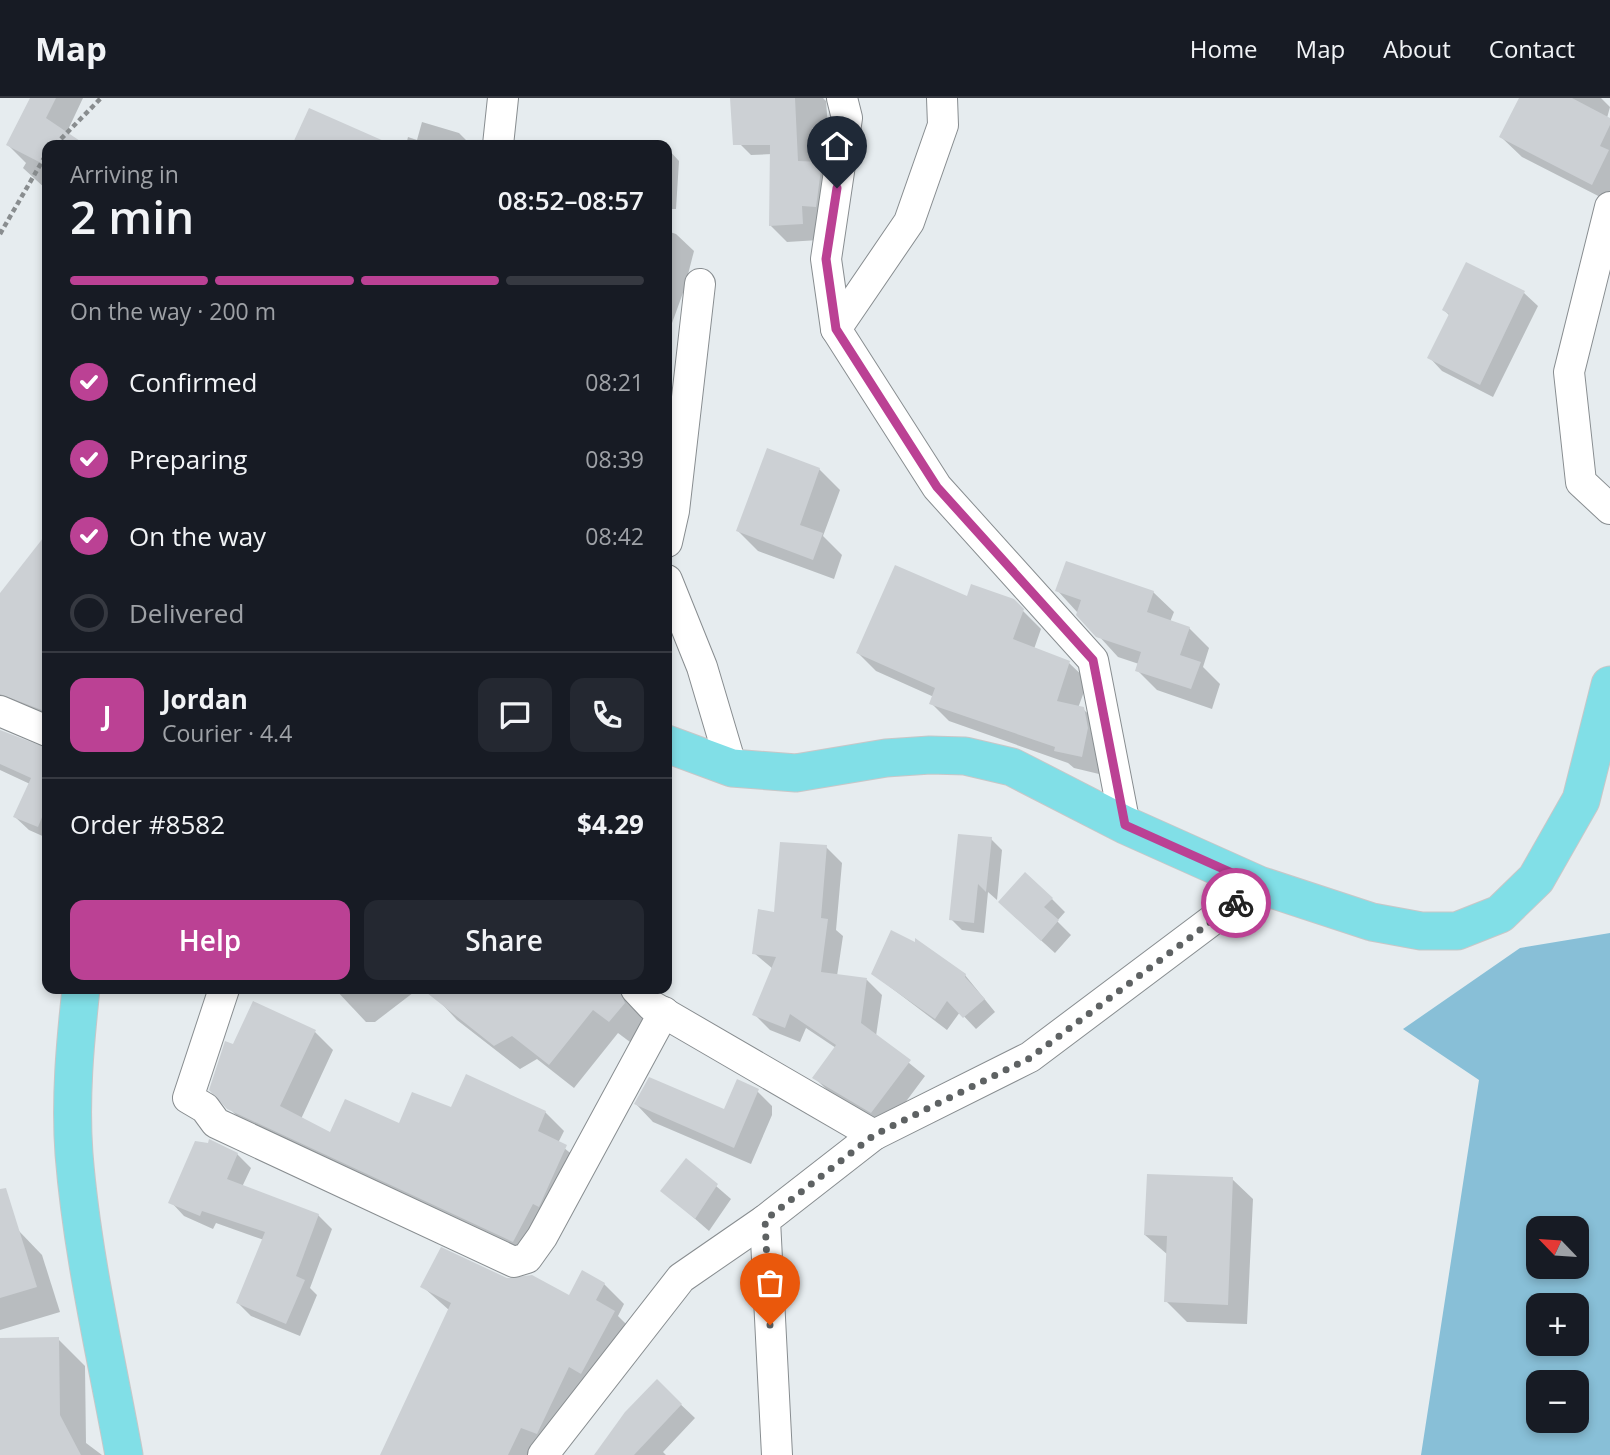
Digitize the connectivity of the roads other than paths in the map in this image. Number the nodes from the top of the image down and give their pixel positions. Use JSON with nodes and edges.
{"nodes":[{"id":1,"x":503,"y":98,"type":"edge"},
{"id":2,"x":842,"y":98,"type":"edge"},
{"id":3,"x":942,"y":98,"type":"edge"},
{"id":4,"x":499,"y":140,"type":"edge"},
{"id":5,"x":1610,"y":207,"type":"edge"},
{"id":6,"x":701,"y":284,"type":"dead end"},
{"id":7,"x":836,"y":329,"type":"junction"},
{"id":8,"x":1610,"y":509,"type":"edge"},
{"id":9,"x":672,"y":520,"type":"edge"},
{"id":10,"x":672,"y":592,"type":"edge"},
{"id":11,"x":1610,"y":685,"type":"edge"},
{"id":12,"x":0,"y":711,"type":"edge"},
{"id":13,"x":42,"y":729,"type":"edge"},
{"id":14,"x":672,"y":746,"type":"edge"},
{"id":15,"x":732,"y":768,"type":"junction"},
{"id":16,"x":1125,"y":825,"type":"junction"},
{"id":17,"x":1259,"y":885,"type":"junction"},
{"id":18,"x":80,"y":994,"type":"edge"},
{"id":19,"x":222,"y":994,"type":"edge"},
{"id":20,"x":641,"y":994,"type":"edge"},
{"id":21,"x":664,"y":1012,"type":"junction"},
{"id":22,"x":874,"y":1135,"type":"junction"},
{"id":23,"x":765,"y":1220,"type":"junction"},
{"id":24,"x":124,"y":1455,"type":"edge"},
{"id":25,"x":543,"y":1455,"type":"edge"},
{"id":26,"x":778,"y":1455,"type":"edge"}],
"edges":[{"from":1,"to":4,"type":"street"},
{"from":2,"to":7,"type":"street"},
{"from":3,"to":7,"type":"street"},
{"from":5,"to":8,"type":"street"},
{"from":6,"to":9,"type":"street"},
{"from":7,"to":16,"type":"street"},
{"from":10,"to":15,"type":"street"},
{"from":11,"to":17,"type":"main road"},
{"from":12,"to":13,"type":"street"},
{"from":14,"to":15,"type":"main road"},
{"from":15,"to":16,"type":"main road"},
{"from":16,"to":17,"type":"main road"},
{"from":17,"to":22,"type":"street"},
{"from":18,"to":24,"type":"main road"},
{"from":19,"to":21,"type":"street"},
{"from":20,"to":21,"type":"street"},
{"from":21,"to":22,"type":"street"},
{"from":22,"to":23,"type":"street"},
{"from":23,"to":25,"type":"street"},
{"from":23,"to":26,"type":"street"}]}
